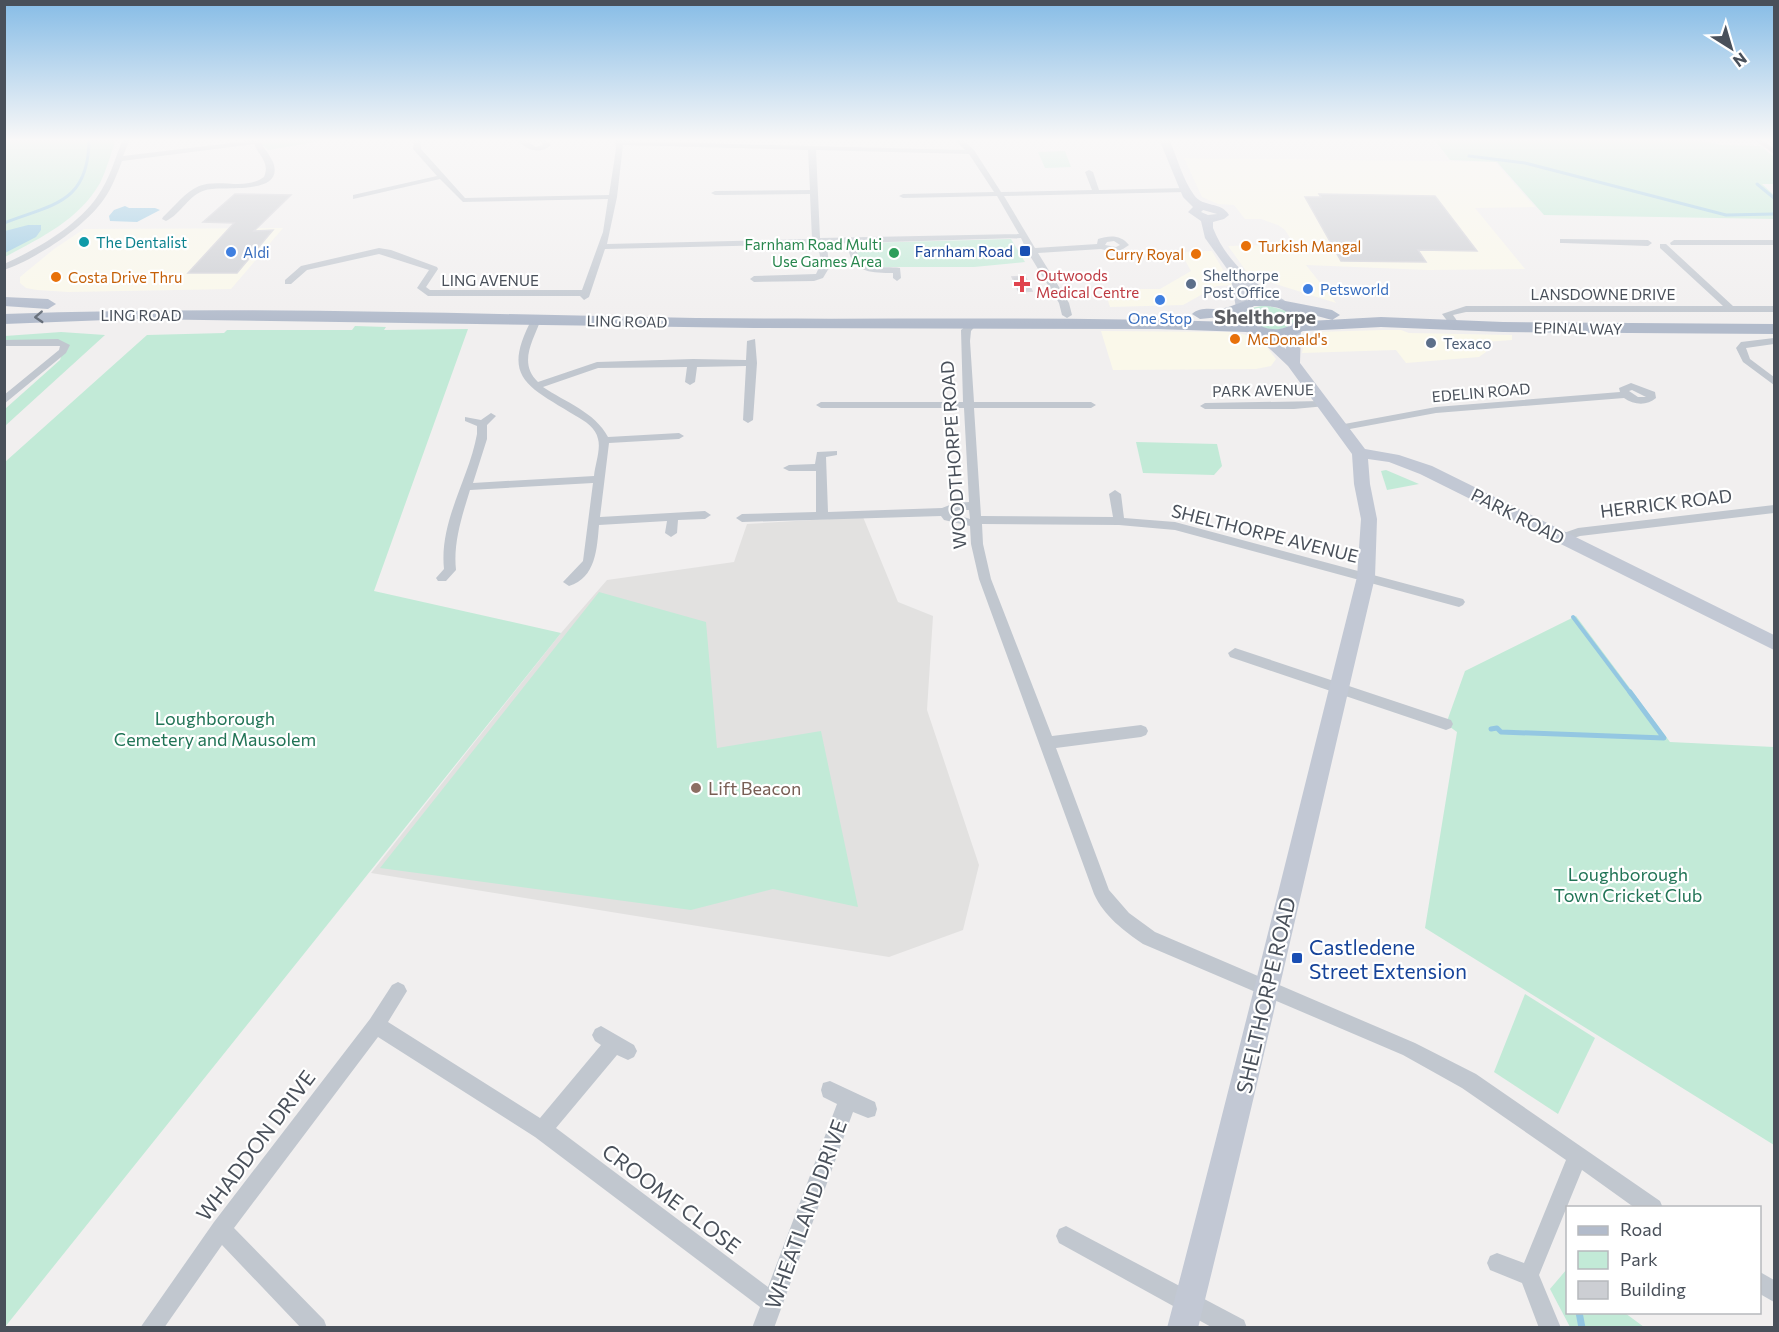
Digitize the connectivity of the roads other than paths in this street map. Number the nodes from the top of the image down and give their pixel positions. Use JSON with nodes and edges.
{"nodes":[{"id":1,"x":97,"y":201,"type":"edge"},
{"id":2,"x":187,"y":201,"type":"edge"},
{"id":3,"x":612,"y":201,"type":"edge"},
{"id":4,"x":816,"y":201,"type":"edge"},
{"id":5,"x":1003,"y":201,"type":"edge"},
{"id":6,"x":1194,"y":201,"type":"edge"},
{"id":7,"x":187,"y":213,"type":"dead end"},
{"id":8,"x":1022,"y":236,"type":"junction"},
{"id":9,"x":819,"y":240,"type":"junction"},
{"id":10,"x":852,"y":240,"type":"junction"},
{"id":11,"x":1563,"y":241,"type":"dead end"},
{"id":12,"x":1648,"y":243,"type":"junction"},
{"id":13,"x":1674,"y":243,"type":"junction"},
{"id":14,"x":1774,"y":243,"type":"edge"},
{"id":15,"x":1101,"y":246,"type":"dead end"},
{"id":16,"x":1663,"y":246,"type":"junction"},
{"id":17,"x":602,"y":247,"type":"junction"},
{"id":18,"x":1031,"y":251,"type":"junction"},
{"id":19,"x":7,"y":268,"type":"edge"},
{"id":20,"x":910,"y":270,"type":"dead end"},
{"id":21,"x":1236,"y":272,"type":"junction"},
{"id":22,"x":754,"y":279,"type":"dead end"},
{"id":23,"x":288,"y":282,"type":"dead end"},
{"id":24,"x":4,"y":301,"type":"edge"},
{"id":25,"x":1284,"y":305,"type":"junction"},
{"id":26,"x":1239,"y":307,"type":"junction"},
{"id":27,"x":1731,"y":309,"type":"junction"},
{"id":28,"x":1774,"y":309,"type":"edge"},
{"id":29,"x":994,"y":314,"type":"junction"},
{"id":30,"x":1067,"y":315,"type":"junction"},
{"id":31,"x":4,"y":319,"type":"edge"},
{"id":32,"x":536,"y":319,"type":"junction"},
{"id":33,"x":1451,"y":320,"type":"junction"},
{"id":34,"x":1381,"y":322,"type":"junction"},
{"id":35,"x":973,"y":323,"type":"junction"},
{"id":36,"x":1297,"y":328,"type":"junction"},
{"id":37,"x":1254,"y":329,"type":"junction"},
{"id":38,"x":1774,"y":329,"type":"edge"},
{"id":39,"x":752,"y":341,"type":"dead end"},
{"id":40,"x":1774,"y":341,"type":"edge"},
{"id":41,"x":4,"y":343,"type":"edge"},
{"id":42,"x":693,"y":362,"type":"junction"},
{"id":43,"x":752,"y":363,"type":"junction"},
{"id":44,"x":1293,"y":363,"type":"junction"},
{"id":45,"x":690,"y":382,"type":"dead end"},
{"id":46,"x":1774,"y":382,"type":"edge"},
{"id":47,"x":4,"y":386,"type":"edge"},
{"id":48,"x":20,"y":386,"type":"junction"},
{"id":49,"x":536,"y":386,"type":"junction"},
{"id":50,"x":1626,"y":395,"type":"dead end"},
{"id":51,"x":4,"y":401,"type":"edge"},
{"id":52,"x":1322,"y":404,"type":"junction"},
{"id":53,"x":821,"y":405,"type":"dead end"},
{"id":54,"x":969,"y":405,"type":"junction"},
{"id":55,"x":1091,"y":405,"type":"dead end"},
{"id":56,"x":1205,"y":406,"type":"dead end"},
{"id":57,"x":470,"y":419,"type":"dead end"},
{"id":58,"x":748,"y":420,"type":"dead end"},
{"id":59,"x":1339,"y":428,"type":"junction"},
{"id":60,"x":684,"y":436,"type":"dead end"},
{"id":61,"x":603,"y":440,"type":"junction"},
{"id":62,"x":833,"y":453,"type":"dead end"},
{"id":63,"x":1360,"y":454,"type":"junction"},
{"id":64,"x":821,"y":467,"type":"junction"},
{"id":65,"x":789,"y":468,"type":"dead end"},
{"id":66,"x":600,"y":479,"type":"junction"},
{"id":67,"x":466,"y":487,"type":"junction"},
{"id":68,"x":1115,"y":494,"type":"dead end"},
{"id":69,"x":1774,"y":509,"type":"edge"},
{"id":70,"x":945,"y":512,"type":"junction"},
{"id":71,"x":822,"y":514,"type":"junction"},
{"id":72,"x":705,"y":515,"type":"dead end"},
{"id":73,"x":672,"y":516,"type":"junction"},
{"id":74,"x":975,"y":517,"type":"junction"},
{"id":75,"x":742,"y":518,"type":"dead end"},
{"id":76,"x":594,"y":521,"type":"junction"},
{"id":77,"x":1119,"y":521,"type":"junction"},
{"id":78,"x":671,"y":532,"type":"dead end"},
{"id":79,"x":1562,"y":538,"type":"junction"},
{"id":80,"x":464,"y":568,"type":"dead end"},
{"id":81,"x":1366,"y":577,"type":"junction"},
{"id":82,"x":566,"y":585,"type":"dead end"},
{"id":83,"x":1459,"y":602,"type":"dead end"},
{"id":84,"x":1774,"y":643,"type":"edge"},
{"id":85,"x":1235,"y":653,"type":"dead end"},
{"id":86,"x":1338,"y":687,"type":"junction"},
{"id":87,"x":1446,"y":724,"type":"dead end"},
{"id":88,"x":1141,"y":731,"type":"dead end"},
{"id":89,"x":1046,"y":743,"type":"junction"},
{"id":90,"x":1266,"y":987,"type":"junction"},
{"id":91,"x":398,"y":992,"type":"dead end"},
{"id":92,"x":376,"y":1024,"type":"junction"},
{"id":93,"x":615,"y":1043,"type":"dead end"},
{"id":94,"x":830,"y":1090,"type":"dead end"},
{"id":95,"x":848,"y":1100,"type":"junction"},
{"id":96,"x":868,"y":1109,"type":"dead end"},
{"id":97,"x":542,"y":1130,"type":"junction"},
{"id":98,"x":1578,"y":1155,"type":"junction"},
{"id":99,"x":1650,"y":1206,"type":"edge"},
{"id":100,"x":221,"y":1229,"type":"junction"},
{"id":101,"x":1066,"y":1236,"type":"dead end"},
{"id":102,"x":1497,"y":1263,"type":"dead end"},
{"id":103,"x":1529,"y":1275,"type":"junction"},
{"id":104,"x":1761,"y":1283,"type":"edge"},
{"id":105,"x":1774,"y":1292,"type":"edge"},
{"id":106,"x":772,"y":1303,"type":"junction"},
{"id":107,"x":1186,"y":1315,"type":"edge"},
{"id":108,"x":151,"y":1328,"type":"edge"},
{"id":109,"x":316,"y":1328,"type":"edge"},
{"id":110,"x":763,"y":1328,"type":"edge"},
{"id":111,"x":1236,"y":1328,"type":"edge"},
{"id":112,"x":1550,"y":1328,"type":"edge"}],
"edges":[{"from":1,"to":19,"type":"street"},
{"from":2,"to":7,"type":"street"},
{"from":3,"to":17,"type":"street"},
{"from":4,"to":9,"type":"street"},
{"from":5,"to":8,"type":"street"},
{"from":6,"to":21,"type":"street"},
{"from":8,"to":10,"type":"street"},
{"from":8,"to":18,"type":"street"},
{"from":9,"to":10,"type":"street"},
{"from":9,"to":17,"type":"street"},
{"from":9,"to":22,"type":"street"},
{"from":10,"to":20,"type":"street"},
{"from":11,"to":12,"type":"street"},
{"from":12,"to":13,"type":"street"},
{"from":12,"to":16,"type":"street"},
{"from":13,"to":14,"type":"street"},
{"from":13,"to":16,"type":"street"},
{"from":15,"to":18,"type":"street"},
{"from":16,"to":27,"type":"street"},
{"from":17,"to":23,"type":"street","name":"LING AVENUE"},
{"from":18,"to":30,"type":"street"},
{"from":21,"to":25,"type":"street"},
{"from":21,"to":26,"type":"street"},
{"from":24,"to":29,"type":"main road","name":"LING ROAD"},
{"from":25,"to":26,"type":"main road","name":"LING ROAD"},
{"from":25,"to":34,"type":"main road","name":"EPINAL WAY"},
{"from":25,"to":36,"type":"main road"},
{"from":26,"to":30,"type":"main road","name":"LING ROAD"},
{"from":26,"to":37,"type":"main road"},
{"from":27,"to":28,"type":"street","name":"LANSDOWNE DRIVE"},
{"from":27,"to":33,"type":"street","name":"LANSDOWNE DRIVE"},
{"from":29,"to":30,"type":"main road","name":"LING ROAD"},
{"from":29,"to":35,"type":"main road"},
{"from":32,"to":31,"type":"main road","name":"LING ROAD","one_way":true},
{"from":32,"to":35,"type":"main road","name":"LING ROAD"},
{"from":32,"to":49,"type":"street"},
{"from":33,"to":34,"type":"main road","name":"EPINAL WAY"},
{"from":33,"to":38,"type":"main road","name":"EPINAL WAY"},
{"from":34,"to":36,"type":"main road","name":"EPINAL WAY"},
{"from":35,"to":37,"type":"main road","name":"LING ROAD"},
{"from":35,"to":54,"type":"street","name":"WOODTHORPE ROAD"},
{"from":36,"to":37,"type":"main road","name":"EPINAL WAY"},
{"from":36,"to":44,"type":"street"},
{"from":37,"to":44,"type":"street"},
{"from":39,"to":43,"type":"street"},
{"from":40,"to":46,"type":"street"},
{"from":41,"to":48,"type":"street"},
{"from":42,"to":43,"type":"street"},
{"from":42,"to":45,"type":"street"},
{"from":42,"to":49,"type":"street"},
{"from":43,"to":58,"type":"street"},
{"from":44,"to":52,"type":"street"},
{"from":47,"to":48,"type":"street"},
{"from":48,"to":51,"type":"street"},
{"from":49,"to":61,"type":"street"},
{"from":50,"to":59,"type":"street","name":"EDELIN ROAD"},
{"from":52,"to":56,"type":"street","name":"PARK AVENUE"},
{"from":52,"to":59,"type":"street"},
{"from":53,"to":54,"type":"street"},
{"from":54,"to":55,"type":"street"},
{"from":54,"to":74,"type":"street","name":"WOODTHORPE ROAD"},
{"from":57,"to":67,"type":"street"},
{"from":59,"to":63,"type":"street"},
{"from":60,"to":61,"type":"street"},
{"from":61,"to":66,"type":"street"},
{"from":62,"to":64,"type":"street"},
{"from":63,"to":79,"type":"street","name":"PARK ROAD"},
{"from":63,"to":81,"type":"street","name":"SHELTHORPE ROAD"},
{"from":64,"to":65,"type":"street"},
{"from":64,"to":71,"type":"street"},
{"from":66,"to":67,"type":"street"},
{"from":66,"to":76,"type":"street"},
{"from":67,"to":80,"type":"street"},
{"from":68,"to":77,"type":"street"},
{"from":69,"to":79,"type":"street","name":"HERRICK ROAD"},
{"from":70,"to":71,"type":"street","name":"SHELTHORPE AVENUE"},
{"from":70,"to":74,"type":"street","name":"SHELTHORPE AVENUE"},
{"from":70,"to":74,"type":"street","name":"SHELTHORPE AVENUE"},
{"from":71,"to":75,"type":"street","name":"SHELTHORPE AVENUE"},
{"from":72,"to":73,"type":"street"},
{"from":73,"to":76,"type":"street"},
{"from":73,"to":78,"type":"street"},
{"from":74,"to":77,"type":"street","name":"SHELTHORPE AVENUE"},
{"from":74,"to":89,"type":"street","name":"WOODTHORPE ROAD"},
{"from":76,"to":82,"type":"street"},
{"from":77,"to":81,"type":"street","name":"SHELTHORPE AVENUE"},
{"from":79,"to":84,"type":"street","name":"PARK ROAD"},
{"from":81,"to":83,"type":"street"},
{"from":81,"to":86,"type":"street","name":"SHELTHORPE ROAD"},
{"from":85,"to":86,"type":"street"},
{"from":86,"to":87,"type":"street"},
{"from":86,"to":90,"type":"street","name":"SHELTHORPE ROAD"},
{"from":88,"to":89,"type":"street"},
{"from":89,"to":90,"type":"street","name":"WOODTHORPE ROAD"},
{"from":90,"to":98,"type":"street","name":"WOODTHORPE ROAD"},
{"from":90,"to":107,"type":"street","name":"SHELTHORPE ROAD"},
{"from":91,"to":92,"type":"street","name":"WHADDON DRIVE"},
{"from":92,"to":97,"type":"street","name":"CROOME CLOSE"},
{"from":92,"to":100,"type":"street","name":"WHADDON DRIVE"},
{"from":93,"to":97,"type":"street"},
{"from":94,"to":95,"type":"street","name":"WHEATLAND DRIVE"},
{"from":95,"to":96,"type":"street","name":"WHEATLAND DRIVE"},
{"from":95,"to":106,"type":"street","name":"WHEATLAND DRIVE"},
{"from":97,"to":106,"type":"street","name":"CROOME CLOSE"},
{"from":98,"to":99,"type":"street","name":"WOODTHORPE ROAD"},
{"from":98,"to":103,"type":"street"},
{"from":100,"to":108,"type":"street","name":"WHADDON DRIVE"},
{"from":100,"to":109,"type":"street"},
{"from":101,"to":107,"type":"street"},
{"from":102,"to":103,"type":"street"},
{"from":103,"to":112,"type":"street"},
{"from":104,"to":105,"type":"street"},
{"from":106,"to":110,"type":"street","name":"WHEATLAND DRIVE"},
{"from":107,"to":111,"type":"street"}]}
